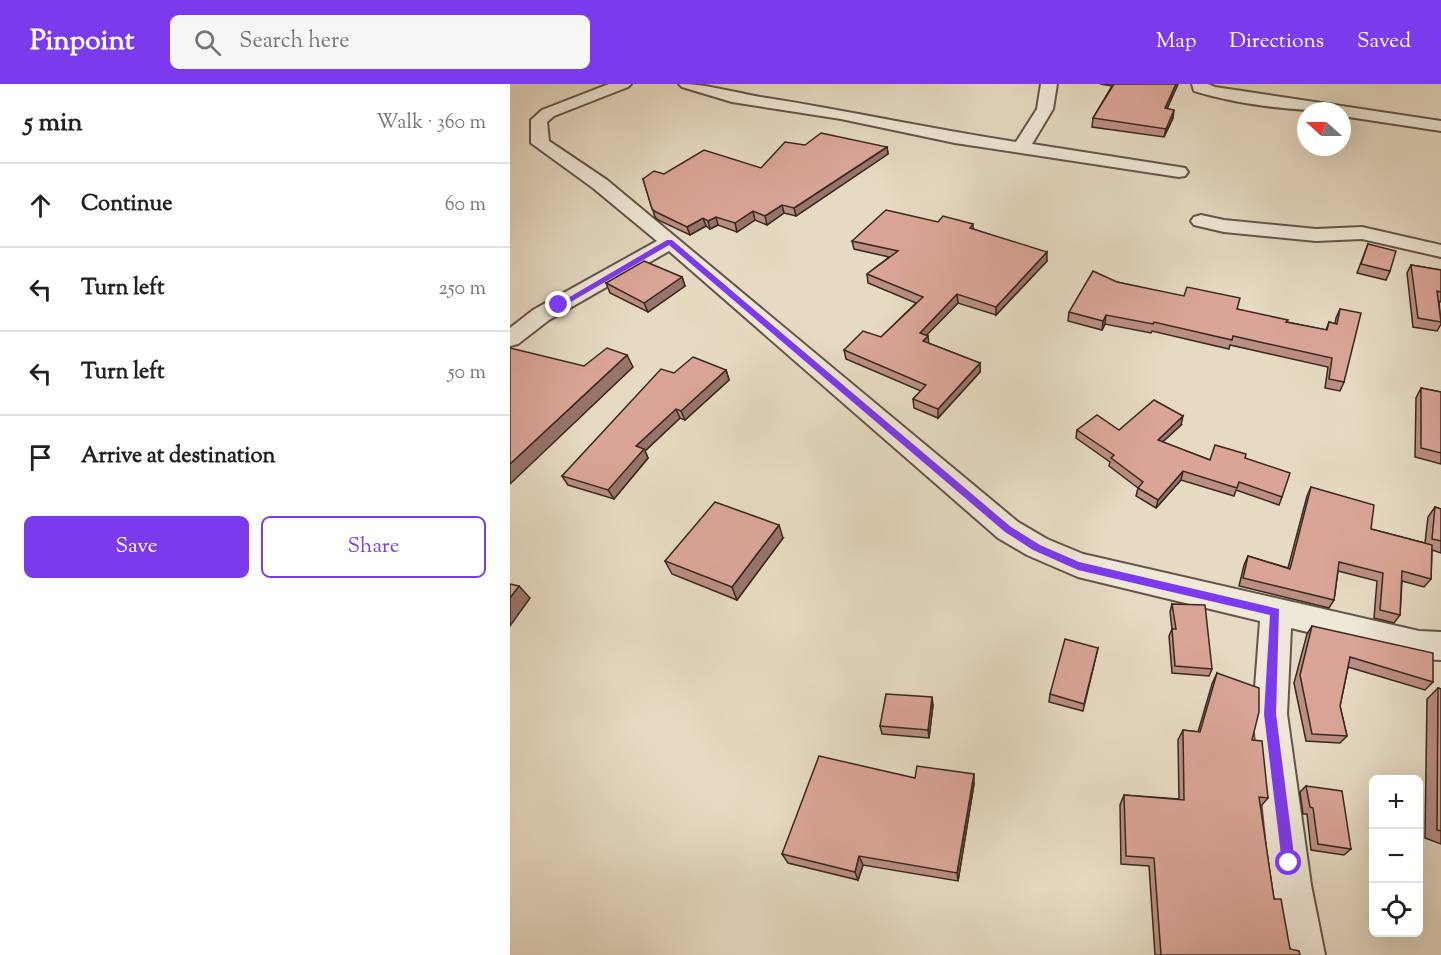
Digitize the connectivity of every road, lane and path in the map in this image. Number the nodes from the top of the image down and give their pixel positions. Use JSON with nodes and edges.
{"nodes":[{"id":1,"x":623,"y":84,"type":"edge"},
{"id":2,"x":687,"y":84,"type":"edge"},
{"id":3,"x":1049,"y":84,"type":"edge"},
{"id":4,"x":1200,"y":84,"type":"edge"},
{"id":5,"x":1297,"y":104,"type":"edge"},
{"id":6,"x":1351,"y":112,"type":"edge"},
{"id":7,"x":1441,"y":126,"type":"edge"},
{"id":8,"x":1022,"y":146,"type":"junction"},
{"id":9,"x":1179,"y":172,"type":"dead end"},
{"id":10,"x":1201,"y":221,"type":"dead end"},
{"id":11,"x":670,"y":242,"type":"junction"},
{"id":12,"x":1441,"y":251,"type":"edge"},
{"id":13,"x":510,"y":339,"type":"edge"},
{"id":14,"x":1276,"y":612,"type":"junction"},
{"id":15,"x":1441,"y":646,"type":"edge"},
{"id":16,"x":1304,"y":955,"type":"edge"}],
"edges":[{"from":1,"to":11,"type":"street"},
{"from":2,"to":8,"type":"street"},
{"from":3,"to":8,"type":"street"},
{"from":4,"to":5,"type":"street"},
{"from":6,"to":7,"type":"street"},
{"from":8,"to":9,"type":"street"},
{"from":10,"to":12,"type":"street"},
{"from":11,"to":13,"type":"street"},
{"from":11,"to":14,"type":"street"},
{"from":14,"to":15,"type":"street"},
{"from":14,"to":16,"type":"street"}]}
